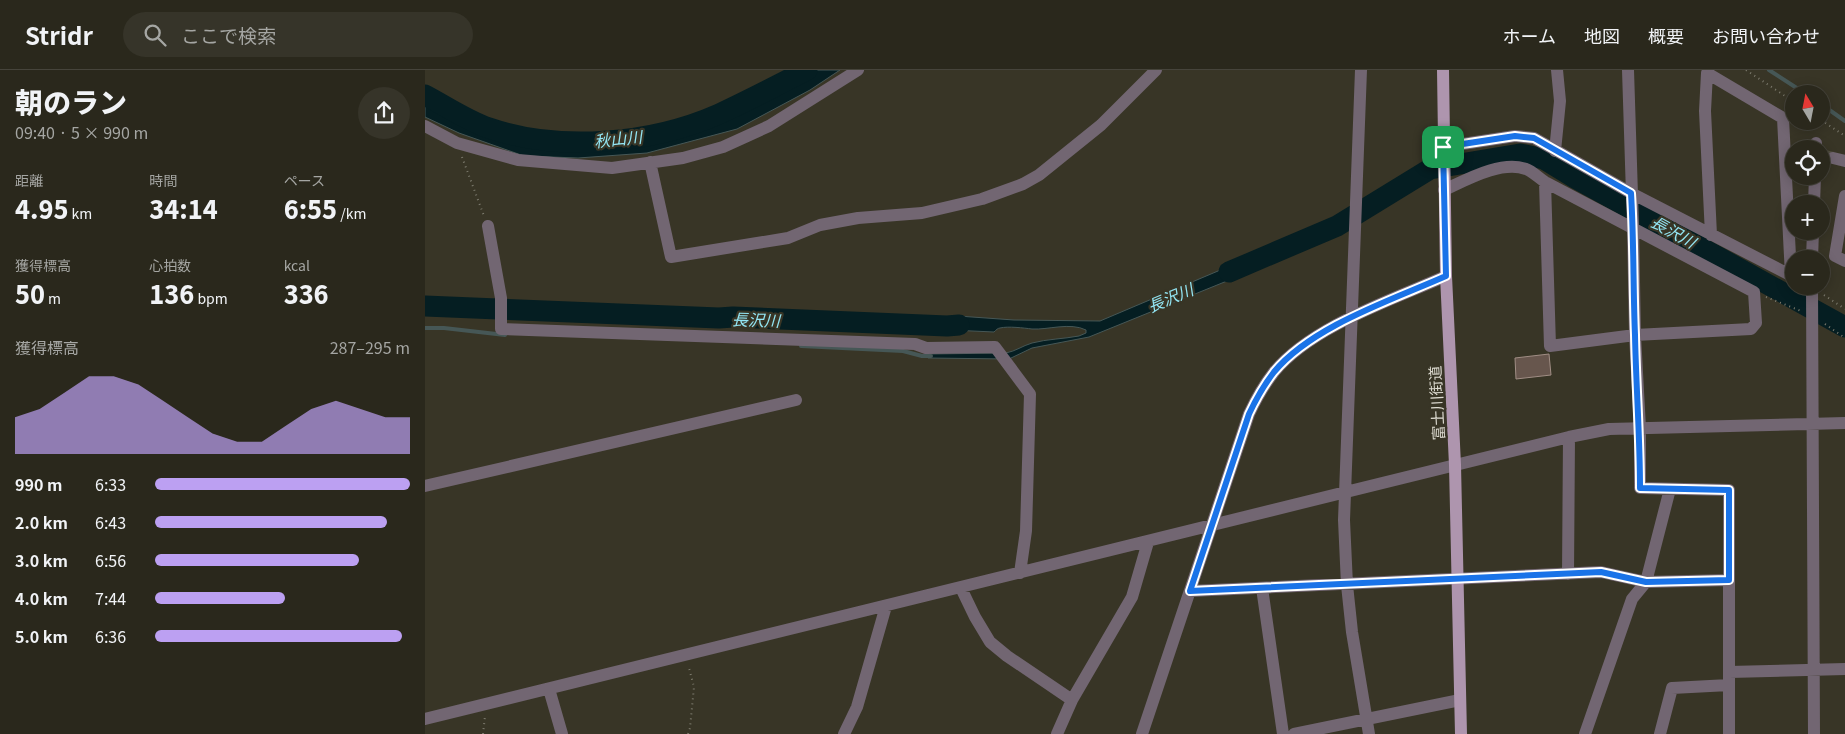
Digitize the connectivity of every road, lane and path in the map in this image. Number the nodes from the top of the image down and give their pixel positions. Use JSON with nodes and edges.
{"nodes":[{"id":1,"x":858,"y":70,"type":"edge"},
{"id":2,"x":1156,"y":70,"type":"edge"},
{"id":3,"x":1361,"y":70,"type":"edge"},
{"id":4,"x":1443,"y":70,"type":"edge"},
{"id":5,"x":1557,"y":70,"type":"edge"},
{"id":6,"x":1628,"y":70,"type":"edge"},
{"id":7,"x":1746,"y":70,"type":"edge"},
{"id":8,"x":1785,"y":96,"type":"edge"},
{"id":9,"x":425,"y":126,"type":"edge"},
{"id":10,"x":1830,"y":126,"type":"edge"},
{"id":11,"x":1845,"y":136,"type":"edge"},
{"id":12,"x":1788,"y":140,"type":"edge"},
{"id":13,"x":457,"y":143,"type":"junction"},
{"id":14,"x":1443,"y":148,"type":"junction"},
{"id":15,"x":1555,"y":151,"type":"junction"},
{"id":16,"x":650,"y":162,"type":"junction"},
{"id":17,"x":1545,"y":182,"type":"junction"},
{"id":18,"x":1791,"y":185,"type":"edge"},
{"id":19,"x":1444,"y":190,"type":"junction"},
{"id":20,"x":1631,"y":194,"type":"junction"},
{"id":21,"x":1845,"y":196,"type":"edge"},
{"id":22,"x":488,"y":226,"type":"joint"},
{"id":23,"x":1633,"y":226,"type":"junction"},
{"id":24,"x":1711,"y":235,"type":"junction"},
{"id":25,"x":1792,"y":250,"type":"edge"},
{"id":26,"x":1845,"y":261,"type":"edge"},
{"id":27,"x":1785,"y":273,"type":"edge"},
{"id":28,"x":1446,"y":276,"type":"junction"},
{"id":29,"x":1811,"y":295,"type":"edge"},
{"id":30,"x":1821,"y":295,"type":"edge"},
{"id":31,"x":1845,"y":309,"type":"edge"},
{"id":32,"x":1352,"y":318,"type":"junction"},
{"id":33,"x":1635,"y":335,"type":"junction"},
{"id":34,"x":796,"y":400,"type":"dead end"},
{"id":35,"x":1845,"y":423,"type":"edge"},
{"id":36,"x":1814,"y":424,"type":"junction"},
{"id":37,"x":1640,"y":428,"type":"junction"},
{"id":38,"x":1569,"y":437,"type":"junction"},
{"id":39,"x":1455,"y":465,"type":"junction"},
{"id":40,"x":425,"y":486,"type":"edge"},
{"id":41,"x":1670,"y":489,"type":"junction"},
{"id":42,"x":1345,"y":491,"type":"junction"},
{"id":43,"x":1212,"y":526,"type":"junction"},
{"id":44,"x":1148,"y":542,"type":"junction"},
{"id":45,"x":1020,"y":573,"type":"junction"},
{"id":46,"x":1568,"y":574,"type":"junction"},
{"id":47,"x":1458,"y":579,"type":"junction"},
{"id":48,"x":1729,"y":580,"type":"junction"},
{"id":49,"x":1646,"y":582,"type":"junction"},
{"id":50,"x":1347,"y":585,"type":"junction"},
{"id":51,"x":961,"y":588,"type":"junction"},
{"id":52,"x":1263,"y":588,"type":"junction"},
{"id":53,"x":1190,"y":591,"type":"junction"},
{"id":54,"x":886,"y":606,"type":"junction"},
{"id":55,"x":686,"y":656,"type":"junction"},
{"id":56,"x":1845,"y":669,"type":"edge"},
{"id":57,"x":1814,"y":670,"type":"junction"},
{"id":58,"x":1729,"y":679,"type":"junction"},
{"id":59,"x":549,"y":689,"type":"junction"},
{"id":60,"x":1072,"y":700,"type":"junction"},
{"id":61,"x":1460,"y":700,"type":"junction"},
{"id":62,"x":486,"y":704,"type":"junction"},
{"id":63,"x":425,"y":719,"type":"edge"},
{"id":64,"x":1367,"y":720,"type":"junction"},
{"id":65,"x":483,"y":734,"type":"edge"},
{"id":66,"x":562,"y":734,"type":"edge"},
{"id":67,"x":688,"y":734,"type":"edge"},
{"id":68,"x":844,"y":734,"type":"edge"},
{"id":69,"x":1057,"y":734,"type":"edge"},
{"id":70,"x":1142,"y":734,"type":"edge"},
{"id":71,"x":1283,"y":734,"type":"edge"},
{"id":72,"x":1294,"y":734,"type":"edge"},
{"id":73,"x":1369,"y":734,"type":"edge"},
{"id":74,"x":1461,"y":734,"type":"edge"},
{"id":75,"x":1585,"y":734,"type":"edge"},
{"id":76,"x":1660,"y":734,"type":"edge"},
{"id":77,"x":1729,"y":734,"type":"edge"},
{"id":78,"x":1815,"y":734,"type":"edge"}],
"edges":[{"from":1,"to":16,"type":"street"},
{"from":2,"to":16,"type":"street"},
{"from":3,"to":32,"type":"street"},
{"from":4,"to":14,"type":"main road","name":"富士川街道"},
{"from":5,"to":15,"type":"street"},
{"from":6,"to":20,"type":"street"},
{"from":7,"to":8,"type":"path"},
{"from":9,"to":13,"type":"street"},
{"from":10,"to":11,"type":"path"},
{"from":12,"to":24,"type":"street"},
{"from":13,"to":16,"type":"street"},
{"from":13,"to":22,"type":"path"},
{"from":14,"to":15,"type":"street"},
{"from":14,"to":19,"type":"main road","name":"富士川街道"},
{"from":15,"to":20,"type":"street"},
{"from":17,"to":19,"type":"street"},
{"from":17,"to":23,"type":"street"},
{"from":17,"to":33,"type":"street"},
{"from":18,"to":25,"type":"street"},
{"from":19,"to":28,"type":"main road","name":"富士川街道"},
{"from":20,"to":23,"type":"street"},
{"from":20,"to":24,"type":"street"},
{"from":21,"to":26,"type":"street"},
{"from":22,"to":45,"type":"street"},
{"from":23,"to":33,"type":"street"},
{"from":23,"to":33,"type":"street"},
{"from":24,"to":27,"type":"street"},
{"from":28,"to":32,"type":"street"},
{"from":28,"to":39,"type":"main road","name":"富士川街道"},
{"from":29,"to":36,"type":"street"},
{"from":30,"to":31,"type":"path"},
{"from":32,"to":42,"type":"street"},
{"from":32,"to":43,"type":"street"},
{"from":33,"to":37,"type":"street"},
{"from":34,"to":40,"type":"street"},
{"from":35,"to":36,"type":"street"},
{"from":36,"to":37,"type":"street"},
{"from":36,"to":57,"type":"street"},
{"from":37,"to":38,"type":"street"},
{"from":37,"to":41,"type":"street"},
{"from":38,"to":39,"type":"street"},
{"from":38,"to":46,"type":"street"},
{"from":39,"to":42,"type":"street"},
{"from":39,"to":47,"type":"main road","name":"富士川街道"},
{"from":41,"to":48,"type":"street"},
{"from":41,"to":49,"type":"street"},
{"from":42,"to":43,"type":"street"},
{"from":42,"to":50,"type":"street"},
{"from":43,"to":44,"type":"street"},
{"from":43,"to":53,"type":"street"},
{"from":44,"to":45,"type":"street"},
{"from":44,"to":60,"type":"street"},
{"from":45,"to":51,"type":"street"},
{"from":46,"to":47,"type":"street"},
{"from":46,"to":49,"type":"street"},
{"from":47,"to":50,"type":"street"},
{"from":47,"to":61,"type":"main road","name":"富士川街道"},
{"from":48,"to":49,"type":"street"},
{"from":48,"to":58,"type":"street"},
{"from":49,"to":75,"type":"street"},
{"from":50,"to":52,"type":"street"},
{"from":50,"to":64,"type":"street"},
{"from":51,"to":54,"type":"street"},
{"from":51,"to":60,"type":"street"},
{"from":52,"to":53,"type":"street"},
{"from":52,"to":71,"type":"street"},
{"from":53,"to":70,"type":"street"},
{"from":54,"to":55,"type":"street"},
{"from":54,"to":68,"type":"street"},
{"from":55,"to":59,"type":"street"},
{"from":55,"to":67,"type":"path"},
{"from":56,"to":57,"type":"street"},
{"from":57,"to":58,"type":"street"},
{"from":57,"to":78,"type":"street"},
{"from":58,"to":76,"type":"street"},
{"from":58,"to":77,"type":"street"},
{"from":59,"to":62,"type":"street"},
{"from":59,"to":66,"type":"street"},
{"from":60,"to":69,"type":"street"},
{"from":61,"to":64,"type":"street"},
{"from":61,"to":74,"type":"main road","name":"富士川街道"},
{"from":62,"to":63,"type":"street"},
{"from":62,"to":65,"type":"path"},
{"from":64,"to":72,"type":"street"},
{"from":64,"to":73,"type":"street"}]}
